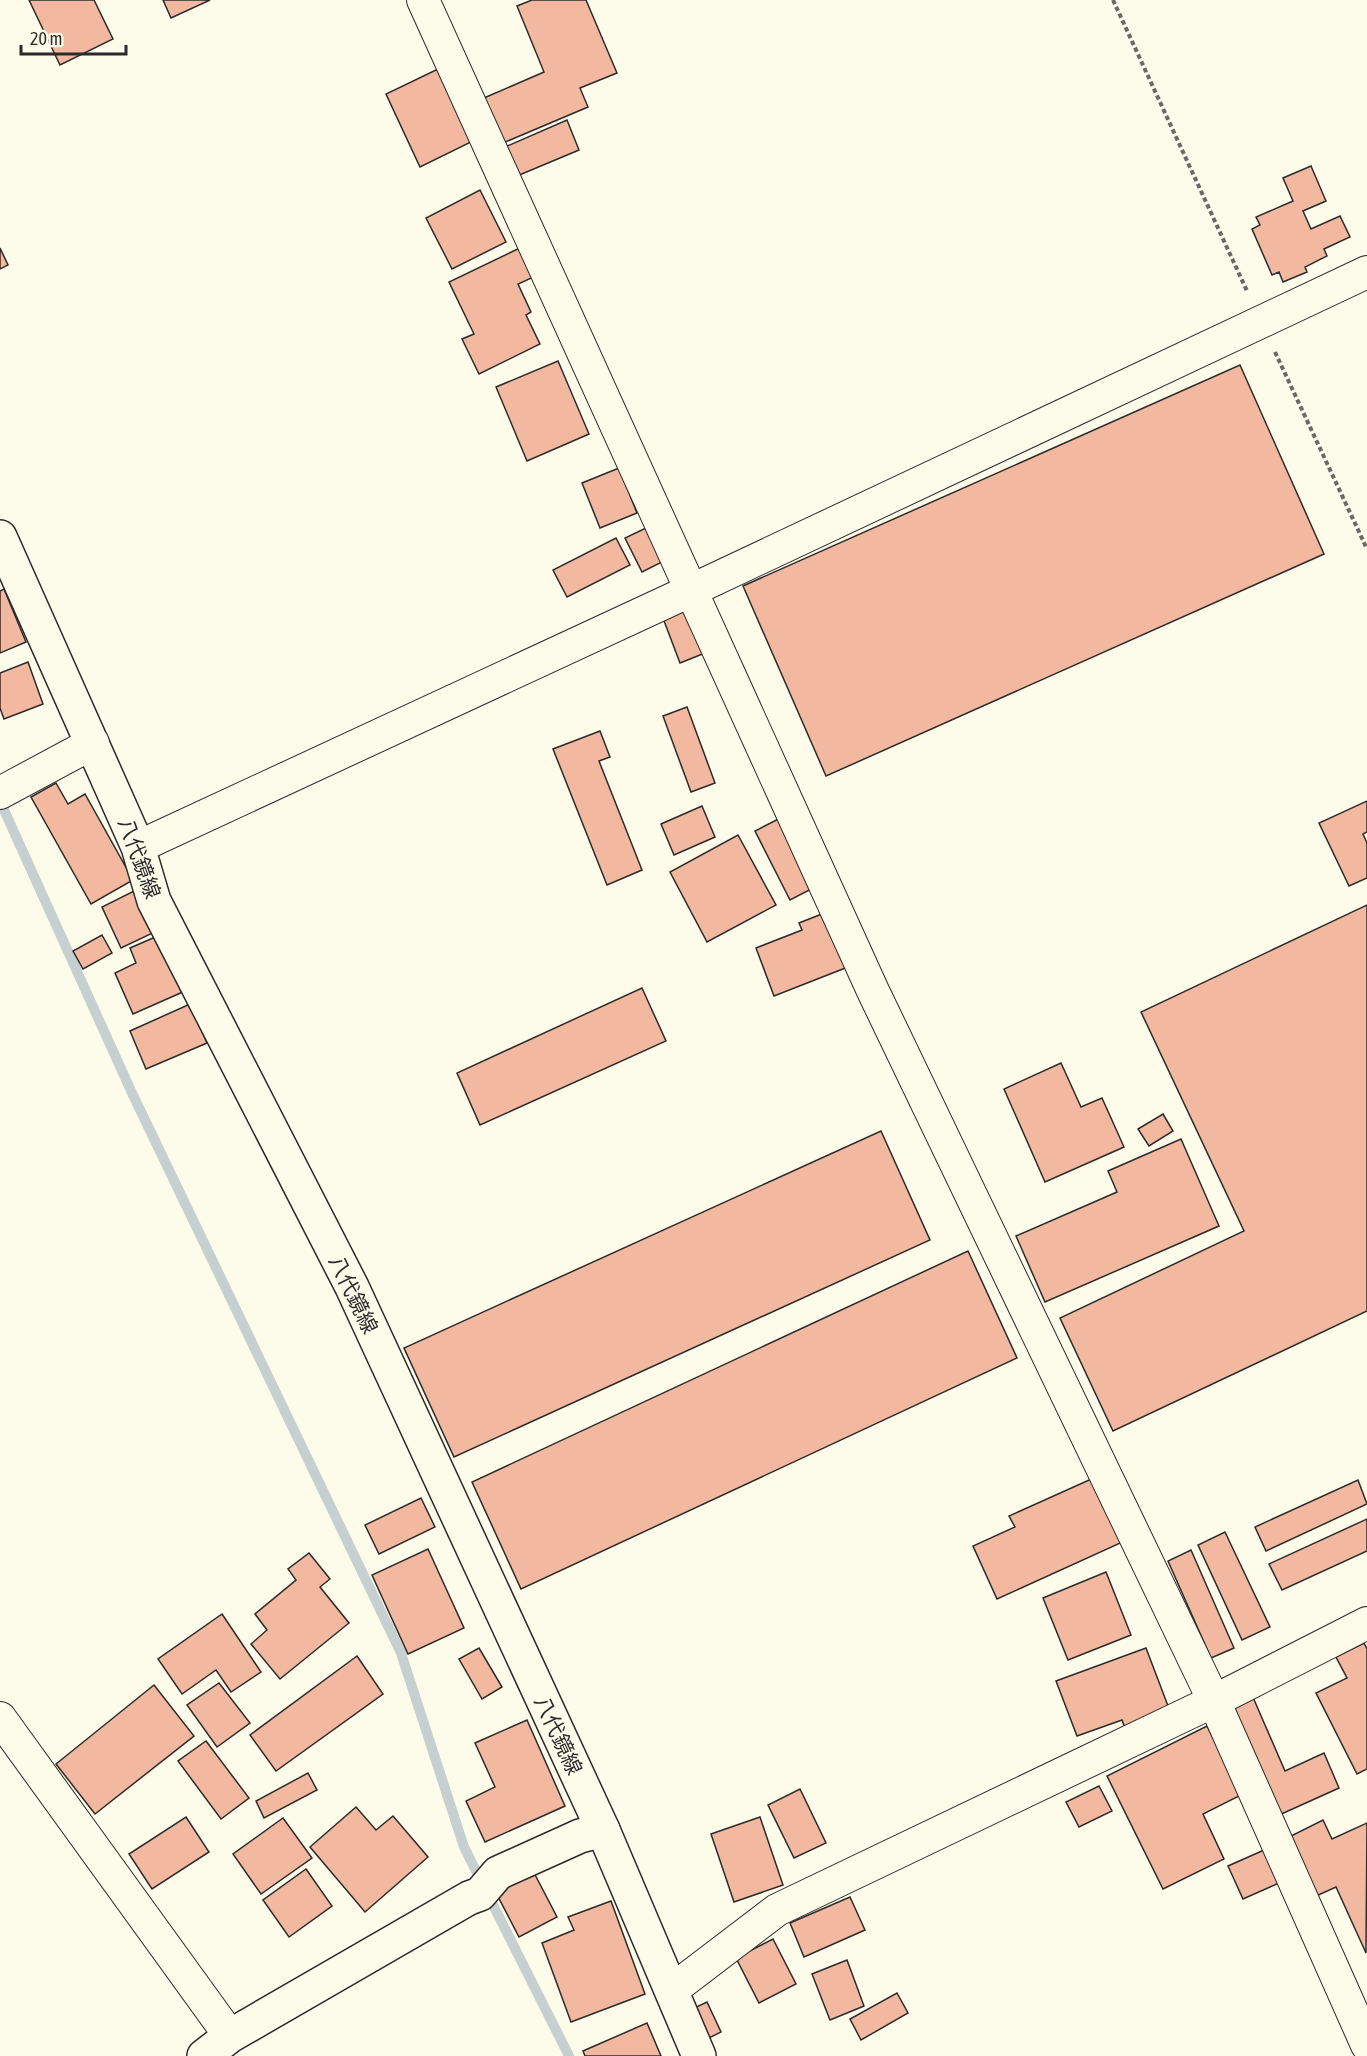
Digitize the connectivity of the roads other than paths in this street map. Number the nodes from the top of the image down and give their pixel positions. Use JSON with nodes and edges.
{"nodes":[{"id":1,"x":423,"y":0,"type":"edge"},
{"id":2,"x":1367,"y":272,"type":"edge"},
{"id":3,"x":0,"y":537,"type":"edge"},
{"id":4,"x":692,"y":590,"type":"junction"},
{"id":5,"x":93,"y":742,"type":"junction"},
{"id":6,"x":6,"y":789,"type":"edge"},
{"id":7,"x":138,"y":847,"type":"junction"},
{"id":8,"x":1367,"y":1623,"type":"edge"},
{"id":9,"x":1214,"y":1701,"type":"junction"},
{"id":10,"x":0,"y":1718,"type":"edge"},
{"id":11,"x":603,"y":1830,"type":"junction"},
{"id":12,"x":672,"y":1990,"type":"junction"},
{"id":13,"x":230,"y":2036,"type":"junction"},
{"id":14,"x":1367,"y":2045,"type":"edge"},
{"id":15,"x":204,"y":2056,"type":"edge"},
{"id":16,"x":699,"y":2056,"type":"edge"}],
"edges":[{"from":1,"to":4,"type":"street"},
{"from":2,"to":4,"type":"street"},
{"from":3,"to":5,"type":"main road","name":"八代鏡線"},
{"from":4,"to":7,"type":"street"},
{"from":4,"to":9,"type":"street"},
{"from":5,"to":6,"type":"street"},
{"from":5,"to":7,"type":"main road","name":"八代鏡線"},
{"from":7,"to":11,"type":"main road","name":"八代鏡線"},
{"from":8,"to":9,"type":"street"},
{"from":9,"to":12,"type":"street"},
{"from":9,"to":14,"type":"street"},
{"from":10,"to":13,"type":"street"},
{"from":11,"to":12,"type":"main road","name":"八代鏡線"},
{"from":11,"to":13,"type":"main road"},
{"from":12,"to":16,"type":"main road","name":"八代鏡線"},
{"from":13,"to":15,"type":"main road"}]}
